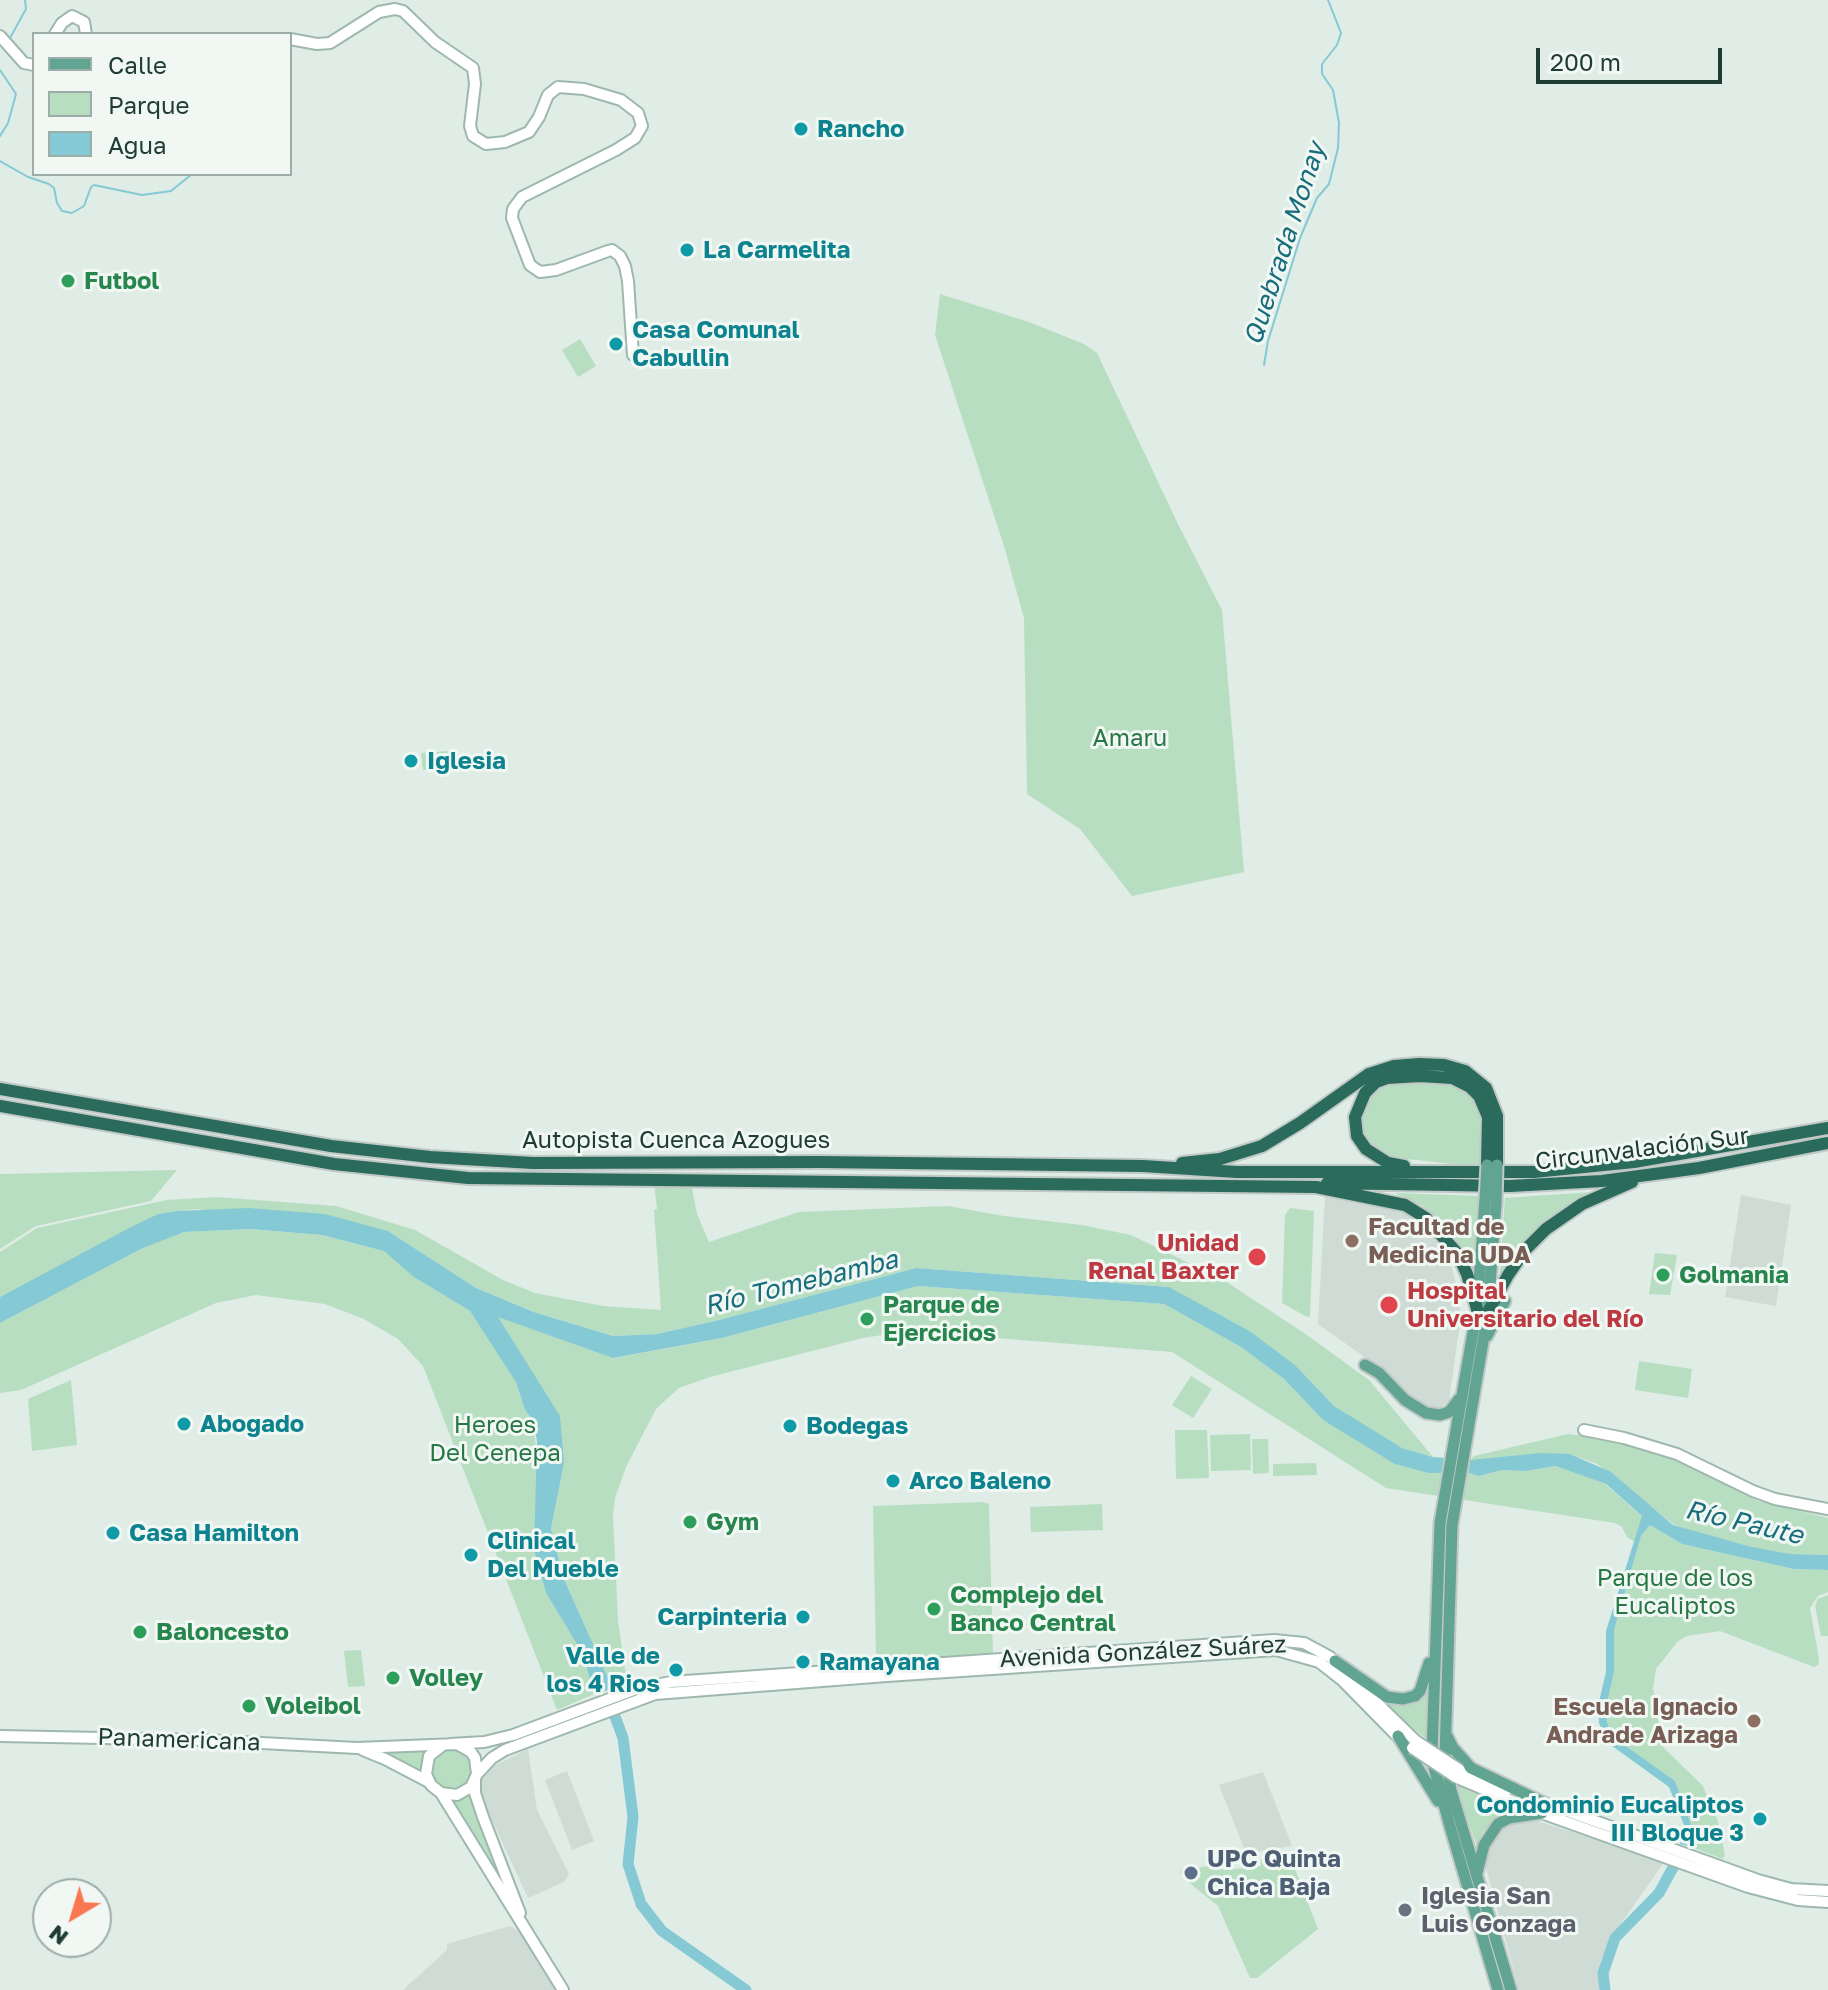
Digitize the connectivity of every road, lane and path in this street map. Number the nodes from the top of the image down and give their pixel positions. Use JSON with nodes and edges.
{"nodes":[{"id":1,"x":56,"y":32,"type":"edge"},
{"id":2,"x":86,"y":32,"type":"edge"},
{"id":3,"x":292,"y":39,"type":"edge"},
{"id":4,"x":4,"y":40,"type":"edge"},
{"id":5,"x":32,"y":65,"type":"edge"},
{"id":6,"x":633,"y":355,"type":"dead end"},
{"id":7,"x":0,"y":1089,"type":"edge"},
{"id":8,"x":0,"y":1106,"type":"edge"},
{"id":9,"x":1828,"y":1128,"type":"edge"},
{"id":10,"x":1828,"y":1143,"type":"edge"},
{"id":11,"x":1492,"y":1165,"type":"junction"},
{"id":12,"x":1143,"y":1166,"type":"junction"},
{"id":13,"x":1435,"y":1171,"type":"junction"},
{"id":14,"x":1357,"y":1172,"type":"joint"},
{"id":15,"x":1654,"y":1175,"type":"junction"},
{"id":16,"x":1316,"y":1187,"type":"junction"},
{"id":17,"x":1505,"y":1301,"type":"dead end"},
{"id":18,"x":1482,"y":1311,"type":"junction"},
{"id":19,"x":1484,"y":1339,"type":"junction"},
{"id":20,"x":1365,"y":1365,"type":"dead end"},
{"id":21,"x":1462,"y":1396,"type":"junction"},
{"id":22,"x":1584,"y":1430,"type":"dead end"},
{"id":23,"x":1828,"y":1509,"type":"edge"},
{"id":24,"x":1446,"y":1524,"type":"junction"},
{"id":25,"x":1434,"y":1647,"type":"junction"},
{"id":26,"x":1335,"y":1661,"type":"junction"},
{"id":27,"x":626,"y":1698,"type":"junction"},
{"id":28,"x":593,"y":1712,"type":"junction"},
{"id":29,"x":1445,"y":1729,"type":"junction"},
{"id":30,"x":0,"y":1736,"type":"edge"},
{"id":31,"x":1398,"y":1736,"type":"junction"},
{"id":32,"x":446,"y":1744,"type":"junction"},
{"id":33,"x":1414,"y":1745,"type":"junction"},
{"id":34,"x":357,"y":1748,"type":"junction"},
{"id":35,"x":476,"y":1777,"type":"junction"},
{"id":36,"x":429,"y":1782,"type":"junction"},
{"id":37,"x":441,"y":1793,"type":"junction"},
{"id":38,"x":1542,"y":1808,"type":"junction"},
{"id":39,"x":1449,"y":1823,"type":"junction"},
{"id":40,"x":1690,"y":1860,"type":"junction"},
{"id":41,"x":1477,"y":1874,"type":"junction"},
{"id":42,"x":1828,"y":1891,"type":"edge"},
{"id":43,"x":511,"y":1900,"type":"junction"},
{"id":44,"x":1828,"y":1902,"type":"edge"},
{"id":45,"x":563,"y":1990,"type":"edge"},
{"id":46,"x":1498,"y":1990,"type":"edge"},
{"id":47,"x":1511,"y":1990,"type":"edge"}],
"edges":[{"from":1,"to":2,"type":"main road"},
{"from":3,"to":6,"type":"main road"},
{"from":4,"to":5,"type":"main road"},
{"from":7,"to":12,"type":"highway","name":"Autopista Cuenca Azogues"},
{"from":8,"to":16,"type":"highway","name":"Autopista Cuenca Azogues"},
{"from":9,"to":13,"type":"highway","name":"Circunvalación Sur"},
{"from":10,"to":15,"type":"highway","name":"Circunvalación Sur"},
{"from":11,"to":12,"type":"highway"},
{"from":11,"to":13,"type":"highway"},
{"from":11,"to":18,"type":"main road","bridge":true},
{"from":12,"to":14,"type":"highway","name":"Autopista Cuenca Azogues"},
{"from":13,"to":14,"type":"highway","name":"Circunvalación Sur"},
{"from":15,"to":16,"type":"highway","name":"Circunvalación Sur"},
{"from":15,"to":18,"type":"highway"},
{"from":16,"to":18,"type":"highway"},
{"from":17,"to":19,"type":"main road"},
{"from":18,"to":19,"type":"main road"},
{"from":18,"to":21,"type":"main road"},
{"from":19,"to":24,"type":"main road"},
{"from":20,"to":21,"type":"main road"},
{"from":21,"to":24,"type":"main road"},
{"from":22,"to":23,"type":"main road"},
{"from":24,"to":25,"type":"main road"},
{"from":24,"to":29,"type":"main road"},
{"from":25,"to":26,"type":"main road"},
{"from":25,"to":39,"type":"main road"},
{"from":26,"to":27,"type":"main road","name":"Avenida González Suárez"},
{"from":26,"to":33,"type":"main road","name":"Avenida González Suárez"},
{"from":27,"to":28,"type":"main road","name":"Avenida González Suárez"},
{"from":27,"to":31,"type":"main road","name":"Avenida González Suárez"},
{"from":28,"to":32,"type":"main road","name":"Avenida González Suárez"},
{"from":28,"to":35,"type":"main road","name":"Avenida González Suárez"},
{"from":29,"to":38,"type":"main road"},
{"from":29,"to":41,"type":"main road"},
{"from":30,"to":34,"type":"main road","name":"Panamericana"},
{"from":31,"to":33,"type":"main road","name":"Avenida González Suárez"},
{"from":31,"to":39,"type":"main road"},
{"from":32,"to":34,"type":"main road","name":"Panamericana"},
{"from":32,"to":35,"type":"main road"},
{"from":32,"to":36,"type":"main road"},
{"from":33,"to":38,"type":"main road","name":"Avenida González Suárez","bridge":true},
{"from":34,"to":36,"type":"main road","name":"Panamericana"},
{"from":35,"to":37,"type":"main road"},
{"from":35,"to":43,"type":"main road"},
{"from":36,"to":37,"type":"main road"},
{"from":37,"to":43,"type":"main road"},
{"from":38,"to":40,"type":"main road","name":"Avenida González Suárez"},
{"from":38,"to":41,"type":"main road"},
{"from":39,"to":46,"type":"main road"},
{"from":40,"to":42,"type":"main road","name":"Avenida González Suárez"},
{"from":40,"to":44,"type":"main road","name":"Avenida González Suárez"},
{"from":41,"to":47,"type":"main road"},
{"from":43,"to":45,"type":"main road"}]}
